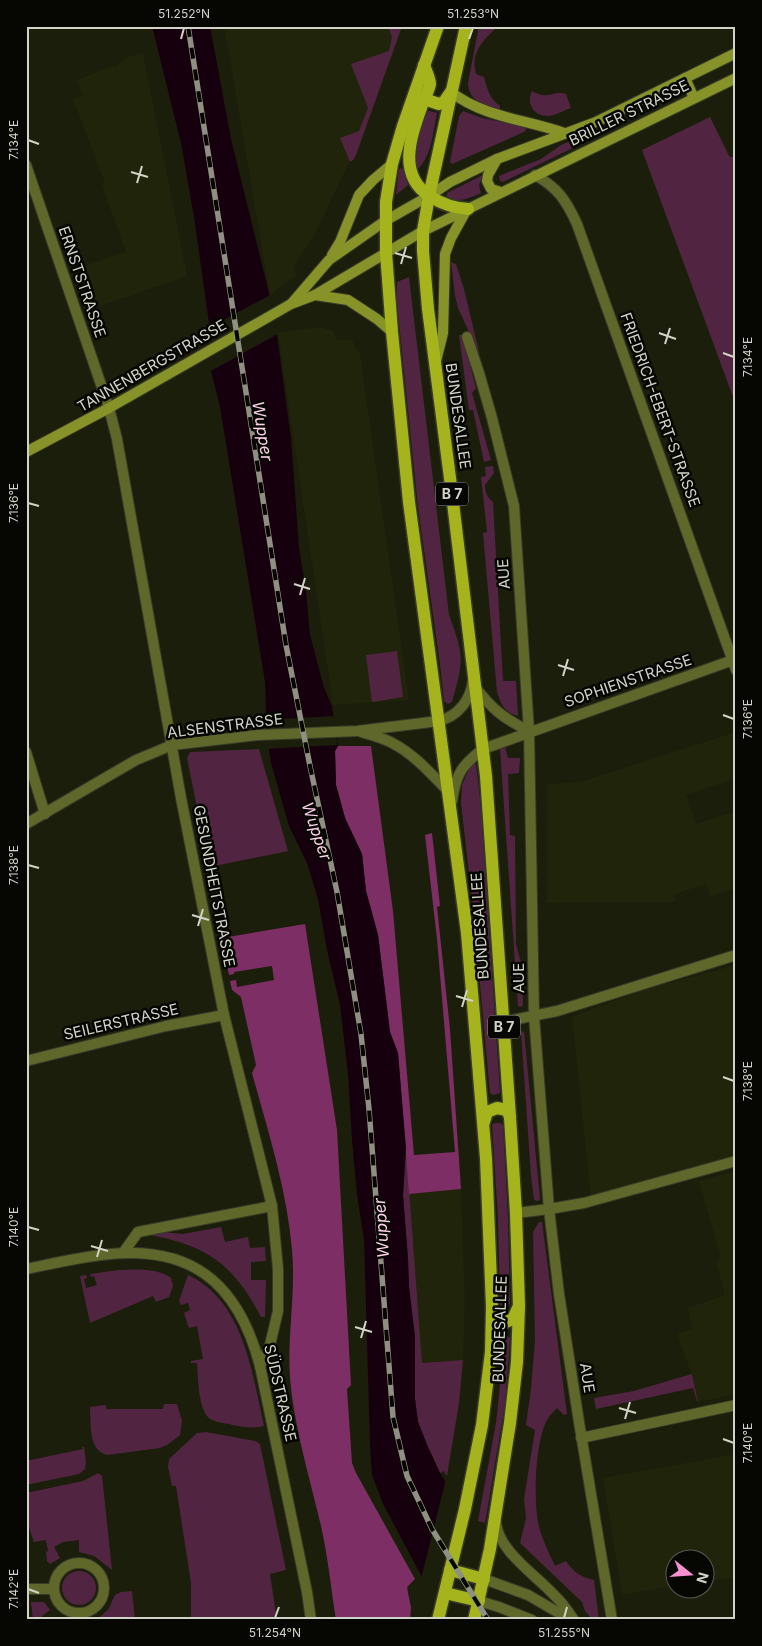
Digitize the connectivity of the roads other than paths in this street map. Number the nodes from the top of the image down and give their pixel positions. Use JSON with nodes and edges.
{"nodes":[{"id":1,"x":438,"y":26,"type":"edge"},
{"id":2,"x":466,"y":26,"type":"edge"},
{"id":3,"x":736,"y":53,"type":"edge"},
{"id":4,"x":424,"y":65,"type":"junction"},
{"id":5,"x":685,"y":78,"type":"junction"},
{"id":6,"x":736,"y":78,"type":"edge"},
{"id":7,"x":451,"y":92,"type":"junction"},
{"id":8,"x":694,"y":98,"type":"junction"},
{"id":9,"x":424,"y":99,"type":"junction"},
{"id":10,"x":564,"y":133,"type":"junction"},
{"id":11,"x":497,"y":159,"type":"junction"},
{"id":12,"x":392,"y":164,"type":"junction"},
{"id":13,"x":26,"y":165,"type":"edge"},
{"id":14,"x":535,"y":175,"type":"junction"},
{"id":15,"x":30,"y":184,"type":"edge"},
{"id":16,"x":501,"y":192,"type":"junction"},
{"id":17,"x":429,"y":196,"type":"junction"},
{"id":18,"x":468,"y":209,"type":"junction"},
{"id":19,"x":385,"y":221,"type":"junction"},
{"id":20,"x":423,"y":231,"type":"junction"},
{"id":21,"x":386,"y":253,"type":"junction"},
{"id":22,"x":329,"y":260,"type":"junction"},
{"id":23,"x":315,"y":295,"type":"junction"},
{"id":24,"x":291,"y":304,"type":"junction"},
{"id":25,"x":392,"y":332,"type":"junction"},
{"id":26,"x":467,"y":337,"type":"dead end"},
{"id":27,"x":435,"y":366,"type":"junction"},
{"id":28,"x":110,"y":408,"type":"junction"},
{"id":29,"x":26,"y":452,"type":"edge"},
{"id":30,"x":735,"y":663,"type":"edge"},
{"id":31,"x":474,"y":681,"type":"junction"},
{"id":32,"x":439,"y":721,"type":"junction"},
{"id":33,"x":357,"y":731,"type":"junction"},
{"id":34,"x":529,"y":732,"type":"junction"},
{"id":35,"x":172,"y":745,"type":"junction"},
{"id":36,"x":483,"y":749,"type":"junction"},
{"id":37,"x":26,"y":752,"type":"edge"},
{"id":38,"x":448,"y":791,"type":"junction"},
{"id":39,"x":451,"y":807,"type":"junction"},
{"id":40,"x":45,"y":814,"type":"junction"},
{"id":41,"x":26,"y":824,"type":"edge"},
{"id":42,"x":736,"y":955,"type":"edge"},
{"id":43,"x":224,"y":1015,"type":"junction"},
{"id":44,"x":534,"y":1016,"type":"junction"},
{"id":45,"x":503,"y":1022,"type":"junction"},
{"id":46,"x":26,"y":1061,"type":"edge"},
{"id":47,"x":510,"y":1117,"type":"junction"},
{"id":48,"x":484,"y":1124,"type":"junction"},
{"id":49,"x":736,"y":1161,"type":"edge"},
{"id":50,"x":272,"y":1206,"type":"junction"},
{"id":51,"x":549,"y":1210,"type":"junction"},
{"id":52,"x":516,"y":1213,"type":"junction"},
{"id":53,"x":123,"y":1253,"type":"junction"},
{"id":54,"x":26,"y":1269,"type":"edge"},
{"id":55,"x":519,"y":1306,"type":"junction"},
{"id":56,"x":492,"y":1307,"type":"junction"},
{"id":57,"x":260,"y":1366,"type":"junction"},
{"id":58,"x":736,"y":1405,"type":"edge"},
{"id":59,"x":581,"y":1438,"type":"junction"},
{"id":60,"x":496,"y":1510,"type":"junction"},
{"id":61,"x":450,"y":1570,"type":"junction"},
{"id":62,"x":484,"y":1580,"type":"junction"},
{"id":63,"x":26,"y":1589,"type":"edge"},
{"id":64,"x":54,"y":1589,"type":"junction"},
{"id":65,"x":445,"y":1593,"type":"junction"},
{"id":66,"x":478,"y":1601,"type":"junction"},
{"id":67,"x":439,"y":1616,"type":"edge"},
{"id":68,"x":571,"y":1616,"type":"edge"},
{"id":69,"x":311,"y":1620,"type":"edge"},
{"id":70,"x":474,"y":1620,"type":"edge"},
{"id":71,"x":507,"y":1620,"type":"edge"},
{"id":72,"x":532,"y":1620,"type":"edge"},
{"id":73,"x":612,"y":1620,"type":"edge"}],
"edges":[{"from":1,"to":4,"type":"main road","number":"B 7"},
{"from":2,"to":7,"type":"main road","number":"B 7"},
{"from":3,"to":5,"type":"main road","name":"BRILLER STRASSE"},
{"from":4,"to":9,"type":"main road"},
{"from":4,"to":12,"type":"main road","number":"B 7"},
{"from":5,"to":8,"type":"main road"},
{"from":5,"to":10,"type":"main road","name":"BRILLER STRASSE"},
{"from":6,"to":8,"type":"main road","name":"BRILLER STRASSE"},
{"from":7,"to":9,"type":"main road"},
{"from":7,"to":10,"type":"main road"},
{"from":7,"to":17,"type":"main road","number":"B 7"},
{"from":8,"to":14,"type":"main road","name":"BRILLER STRASSE"},
{"from":9,"to":17,"type":"main road"},
{"from":10,"to":11,"type":"main road","name":"BRILLER STRASSE"},
{"from":11,"to":16,"type":"main road"},
{"from":11,"to":17,"type":"main road","name":"BRILLER STRASSE"},
{"from":12,"to":19,"type":"main road","number":"B 7"},
{"from":12,"to":22,"type":"main road"},
{"from":13,"to":15,"type":"street","name":"ERNSTSTRASSE"},
{"from":14,"to":16,"type":"main road","name":"BRILLER STRASSE"},
{"from":14,"to":30,"type":"street","name":"FRIEDRICH-EBERT-STRASSE"},
{"from":15,"to":28,"type":"street","name":"ERNSTSTRASSE"},
{"from":16,"to":18,"type":"main road","name":"BRILLER STRASSE"},
{"from":17,"to":18,"type":"main road"},
{"from":17,"to":19,"type":"main road","name":"BRILLER STRASSE"},
{"from":17,"to":20,"type":"main road","number":"B 7"},
{"from":18,"to":20,"type":"main road","name":"BRILLER STRASSE"},
{"from":18,"to":27,"type":"main road","number":"B 7"},
{"from":19,"to":21,"type":"main road","number":"B 7"},
{"from":19,"to":22,"type":"main road","name":"BRILLER STRASSE"},
{"from":20,"to":21,"type":"main road","name":"BRILLER STRASSE"},
{"from":20,"to":27,"type":"main road","name":"BUNDESALLEE","number":"B 7"},
{"from":21,"to":23,"type":"main road","name":"BRILLER STRASSE"},
{"from":21,"to":25,"type":"main road","name":"BUNDESALLEE","number":"B 7"},
{"from":22,"to":24,"type":"main road"},
{"from":23,"to":24,"type":"main road","name":"BRILLER STRASSE"},
{"from":23,"to":25,"type":"main road"},
{"from":24,"to":28,"type":"main road","name":"TANNENBERGSTRASSE"},
{"from":25,"to":32,"type":"main road","name":"BUNDESALLEE","number":"B 7"},
{"from":26,"to":34,"type":"street","name":"AUE"},
{"from":27,"to":31,"type":"main road","name":"BUNDESALLEE","number":"B 7"},
{"from":28,"to":29,"type":"main road","name":"TANNENBERGSTRASSE"},
{"from":28,"to":35,"type":"street","name":"GESUNDHEITSTRASSE"},
{"from":30,"to":34,"type":"street","name":"SOPHIENSTRASSE"},
{"from":31,"to":32,"type":"street","name":"ALSENSTRASSE"},
{"from":31,"to":34,"type":"street"},
{"from":31,"to":36,"type":"main road","name":"BUNDESALLEE","number":"B 7"},
{"from":32,"to":33,"type":"street","name":"ALSENSTRASSE"},
{"from":32,"to":38,"type":"main road","name":"BUNDESALLEE","number":"B 7"},
{"from":33,"to":35,"type":"street","name":"ALSENSTRASSE"},
{"from":33,"to":38,"type":"street","name":"ALSENSTRASSE"},
{"from":34,"to":36,"type":"street","name":"SOPHIENSTRASSE"},
{"from":34,"to":44,"type":"street","name":"AUE"},
{"from":35,"to":40,"type":"street","name":"ALSENSTRASSE"},
{"from":35,"to":43,"type":"street","name":"GESUNDHEITSTRASSE"},
{"from":36,"to":39,"type":"street","name":"SOPHIENSTRASSE"},
{"from":36,"to":45,"type":"main road","name":"BUNDESALLEE","number":"B 7"},
{"from":37,"to":40,"type":"street"},
{"from":38,"to":39,"type":"main road","name":"BUNDESALLEE","number":"B 7"},
{"from":39,"to":48,"type":"main road","name":"BUNDESALLEE","number":"B 7"},
{"from":40,"to":41,"type":"street","name":"ALSENSTRASSE"},
{"from":42,"to":44,"type":"street"},
{"from":43,"to":46,"type":"street","name":"SEILERSTRASSE"},
{"from":43,"to":50,"type":"street","name":"GESUNDHEITSTRASSE"},
{"from":44,"to":45,"type":"street"},
{"from":44,"to":51,"type":"street","name":"AUE"},
{"from":45,"to":47,"type":"main road","name":"BUNDESALLEE","number":"B 7"},
{"from":47,"to":48,"type":"main road"},
{"from":47,"to":52,"type":"main road","name":"BUNDESALLEE","number":"B 7"},
{"from":48,"to":56,"type":"main road","name":"BUNDESALLEE","number":"B 7"},
{"from":49,"to":51,"type":"street"},
{"from":50,"to":53,"type":"street"},
{"from":50,"to":57,"type":"street","name":"GESUNDHEITSTRASSE"},
{"from":51,"to":52,"type":"street"},
{"from":51,"to":59,"type":"street","name":"AUE"},
{"from":52,"to":55,"type":"main road","name":"BUNDESALLEE","number":"B 7"},
{"from":53,"to":54,"type":"street","name":"SÜDSTRASSE"},
{"from":53,"to":57,"type":"street","name":"SÜDSTRASSE"},
{"from":55,"to":56,"type":"main road"},
{"from":55,"to":60,"type":"main road","name":"BUNDESALLEE","number":"B 7"},
{"from":56,"to":61,"type":"main road","name":"BUNDESALLEE","number":"B 7"},
{"from":57,"to":69,"type":"street","name":"SÜDSTRASSE"},
{"from":58,"to":59,"type":"street"},
{"from":59,"to":73,"type":"street","name":"AUE"},
{"from":60,"to":62,"type":"main road","name":"BUNDESALLEE","number":"B 7"},
{"from":60,"to":68,"type":"street"},
{"from":61,"to":62,"type":"main road"},
{"from":61,"to":65,"type":"main road","name":"BUNDESALLEE","number":"B 7"},
{"from":62,"to":66,"type":"main road","name":"BUNDESALLEE","number":"B 7"},
{"from":62,"to":68,"type":"street"},
{"from":63,"to":64,"type":"street"},
{"from":64,"to":64,"type":"street"},
{"from":65,"to":66,"type":"main road"},
{"from":65,"to":67,"type":"main road","name":"BUNDESALLEE","number":"B 7"},
{"from":66,"to":70,"type":"main road","name":"BUNDESALLEE","number":"B 7"},
{"from":66,"to":72,"type":"street"},
{"from":71,"to":72,"type":"street"}]}
